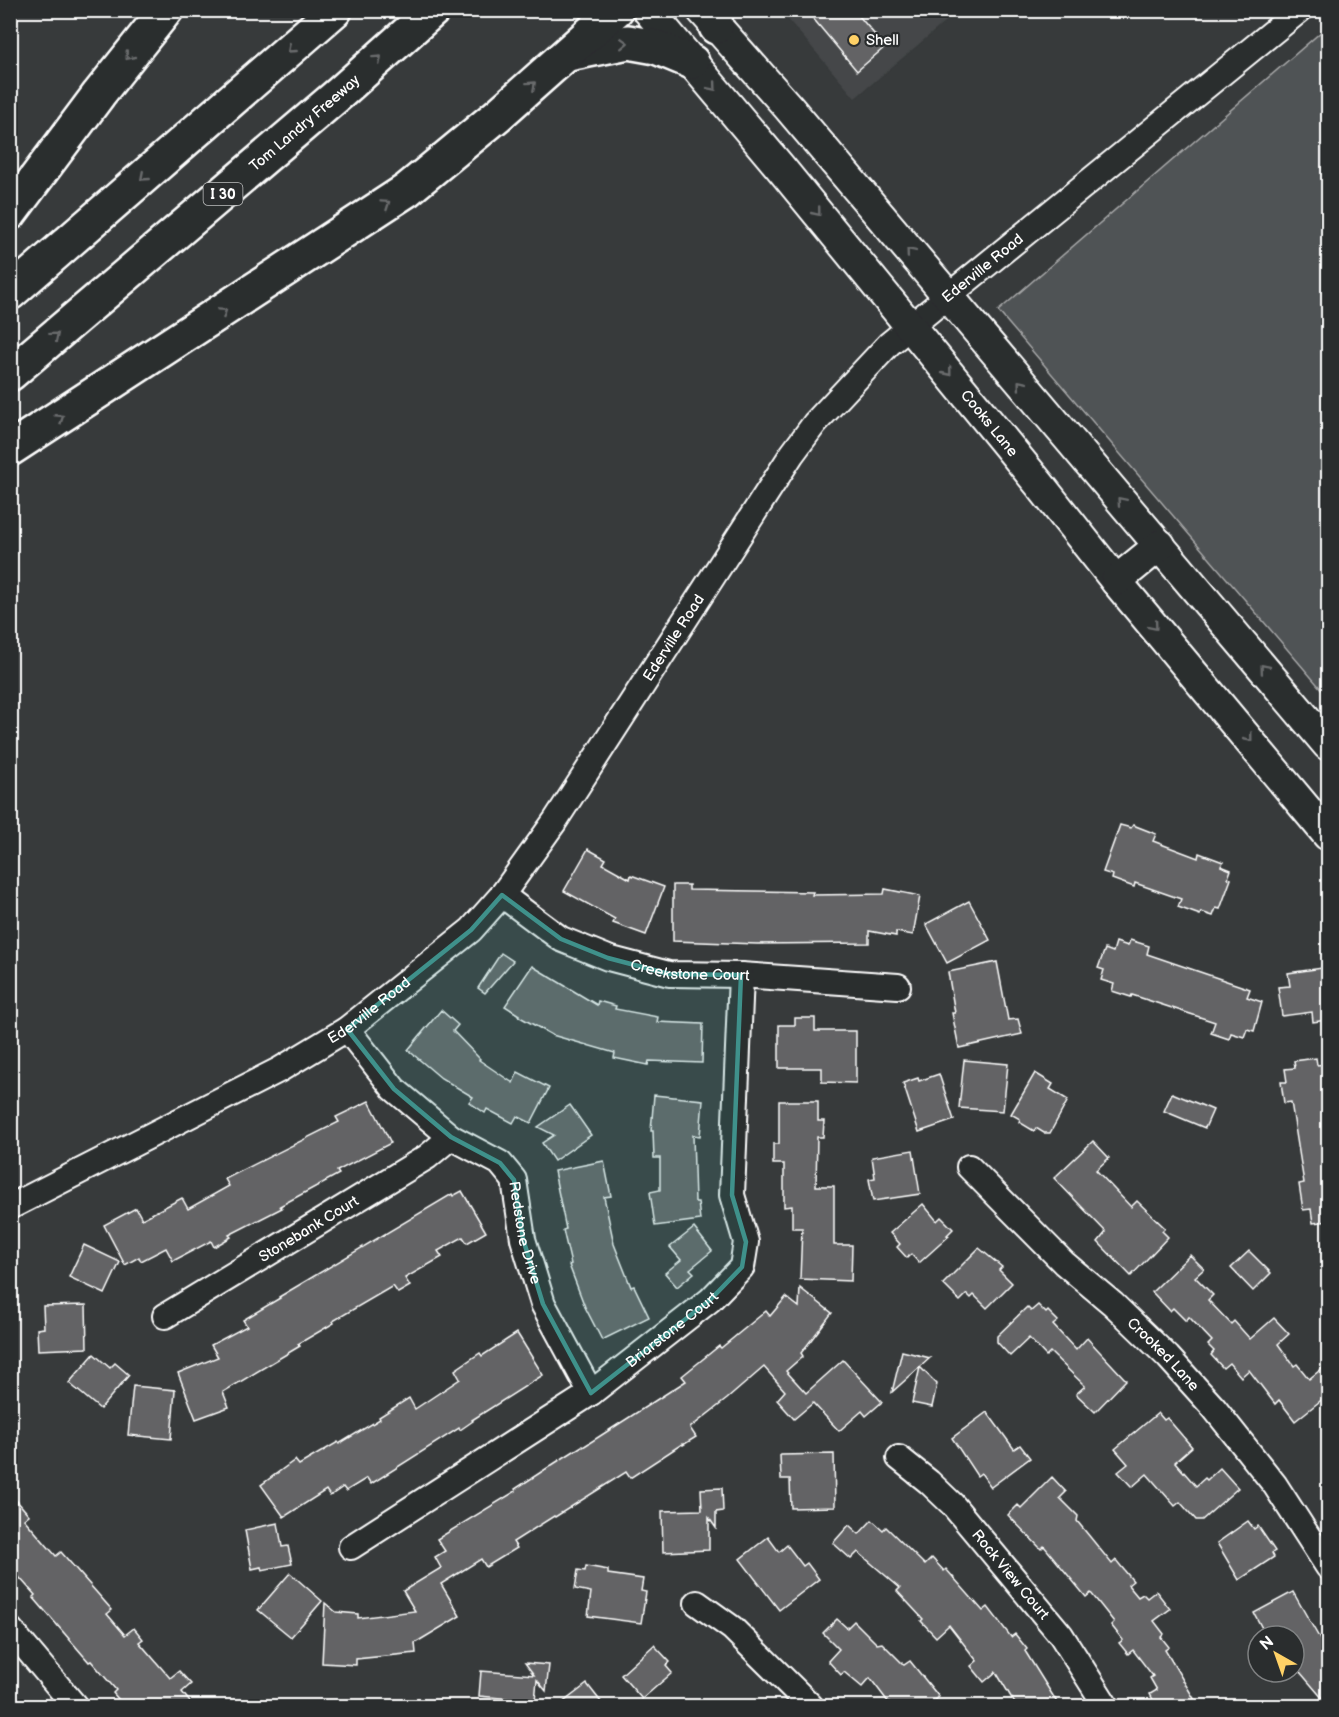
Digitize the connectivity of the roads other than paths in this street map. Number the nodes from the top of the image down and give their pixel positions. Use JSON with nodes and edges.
{"nodes":[{"id":1,"x":166,"y":10,"type":"edge"},
{"id":2,"x":335,"y":10,"type":"edge"},
{"id":3,"x":433,"y":10,"type":"edge"},
{"id":4,"x":616,"y":10,"type":"edge"},
{"id":5,"x":648,"y":10,"type":"edge"},
{"id":6,"x":1300,"y":10,"type":"edge"},
{"id":7,"x":710,"y":16,"type":"edge"},
{"id":8,"x":567,"y":54,"type":"junction"},
{"id":9,"x":692,"y":62,"type":"junction"},
{"id":10,"x":10,"y":213,"type":"edge"},
{"id":11,"x":10,"y":293,"type":"edge"},
{"id":12,"x":948,"y":296,"type":"junction"},
{"id":13,"x":911,"y":327,"type":"junction"},
{"id":14,"x":10,"y":374,"type":"edge"},
{"id":15,"x":10,"y":450,"type":"edge"},
{"id":16,"x":1160,"y":545,"type":"junction"},
{"id":17,"x":1116,"y":581,"type":"junction"},
{"id":18,"x":1329,"y":745,"type":"edge"},
{"id":19,"x":1329,"y":835,"type":"edge"},
{"id":20,"x":502,"y":895,"type":"junction"},
{"id":21,"x":741,"y":975,"type":"junction"},
{"id":22,"x":898,"y":986,"type":"dead end"},
{"id":23,"x":347,"y":1029,"type":"junction"},
{"id":24,"x":451,"y":1137,"type":"junction"},
{"id":25,"x":969,"y":1167,"type":"dead end"},
{"id":26,"x":10,"y":1207,"type":"edge"},
{"id":27,"x":165,"y":1316,"type":"dead end"},
{"id":28,"x":591,"y":1393,"type":"junction"},
{"id":29,"x":899,"y":1458,"type":"dead end"},
{"id":30,"x":351,"y":1547,"type":"dead end"},
{"id":31,"x":1329,"y":1567,"type":"edge"},
{"id":32,"x":697,"y":1603,"type":"dead end"},
{"id":33,"x":10,"y":1629,"type":"edge"},
{"id":34,"x":75,"y":1707,"type":"edge"},
{"id":35,"x":811,"y":1707,"type":"edge"},
{"id":36,"x":1106,"y":1707,"type":"edge"}],
"edges":[{"from":1,"to":10,"type":"highway","one_way":true},
{"from":2,"to":11,"type":"highway","one_way":true},
{"from":14,"to":3,"type":"highway","name":"Tom Landry Freeway","number":"I 30","one_way":true},
{"from":4,"to":8,"type":"highway"},
{"from":5,"to":9,"type":"main road","name":"Cooks Lane"},
{"from":6,"to":12,"type":"street","name":"Ederville Road"},
{"from":12,"to":7,"type":"main road","one_way":true},
{"from":8,"to":9,"type":"highway","one_way":true},
{"from":15,"to":8,"type":"highway","one_way":true},
{"from":9,"to":13,"type":"main road","name":"Cooks Lane","one_way":true},
{"from":12,"to":13,"type":"street","name":"Ederville Road"},
{"from":16,"to":12,"type":"main road","one_way":true},
{"from":13,"to":17,"type":"main road","name":"Cooks Lane","one_way":true},
{"from":13,"to":20,"type":"street","name":"Ederville Road"},
{"from":16,"to":17,"type":"main road"},
{"from":18,"to":16,"type":"main road","one_way":true},
{"from":17,"to":19,"type":"main road","name":"Cooks Lane","one_way":true},
{"from":20,"to":21,"type":"street","name":"Creekstone Court"},
{"from":20,"to":23,"type":"street","name":"Ederville Road"},
{"from":21,"to":22,"type":"street","name":"Creekstone Court"},
{"from":21,"to":28,"type":"street","name":"Briarstone Court"},
{"from":23,"to":24,"type":"street","name":"Redstone Drive"},
{"from":23,"to":26,"type":"street","name":"Ederville Road"},
{"from":24,"to":27,"type":"street","name":"Stonebank Court"},
{"from":24,"to":28,"type":"street","name":"Redstone Drive"},
{"from":25,"to":31,"type":"street","name":"Crooked Lane"},
{"from":28,"to":30,"type":"street","name":"Briarstone Court"},
{"from":29,"to":36,"type":"street","name":"Rock View Court"},
{"from":32,"to":35,"type":"street"},
{"from":33,"to":34,"type":"street"}]}
